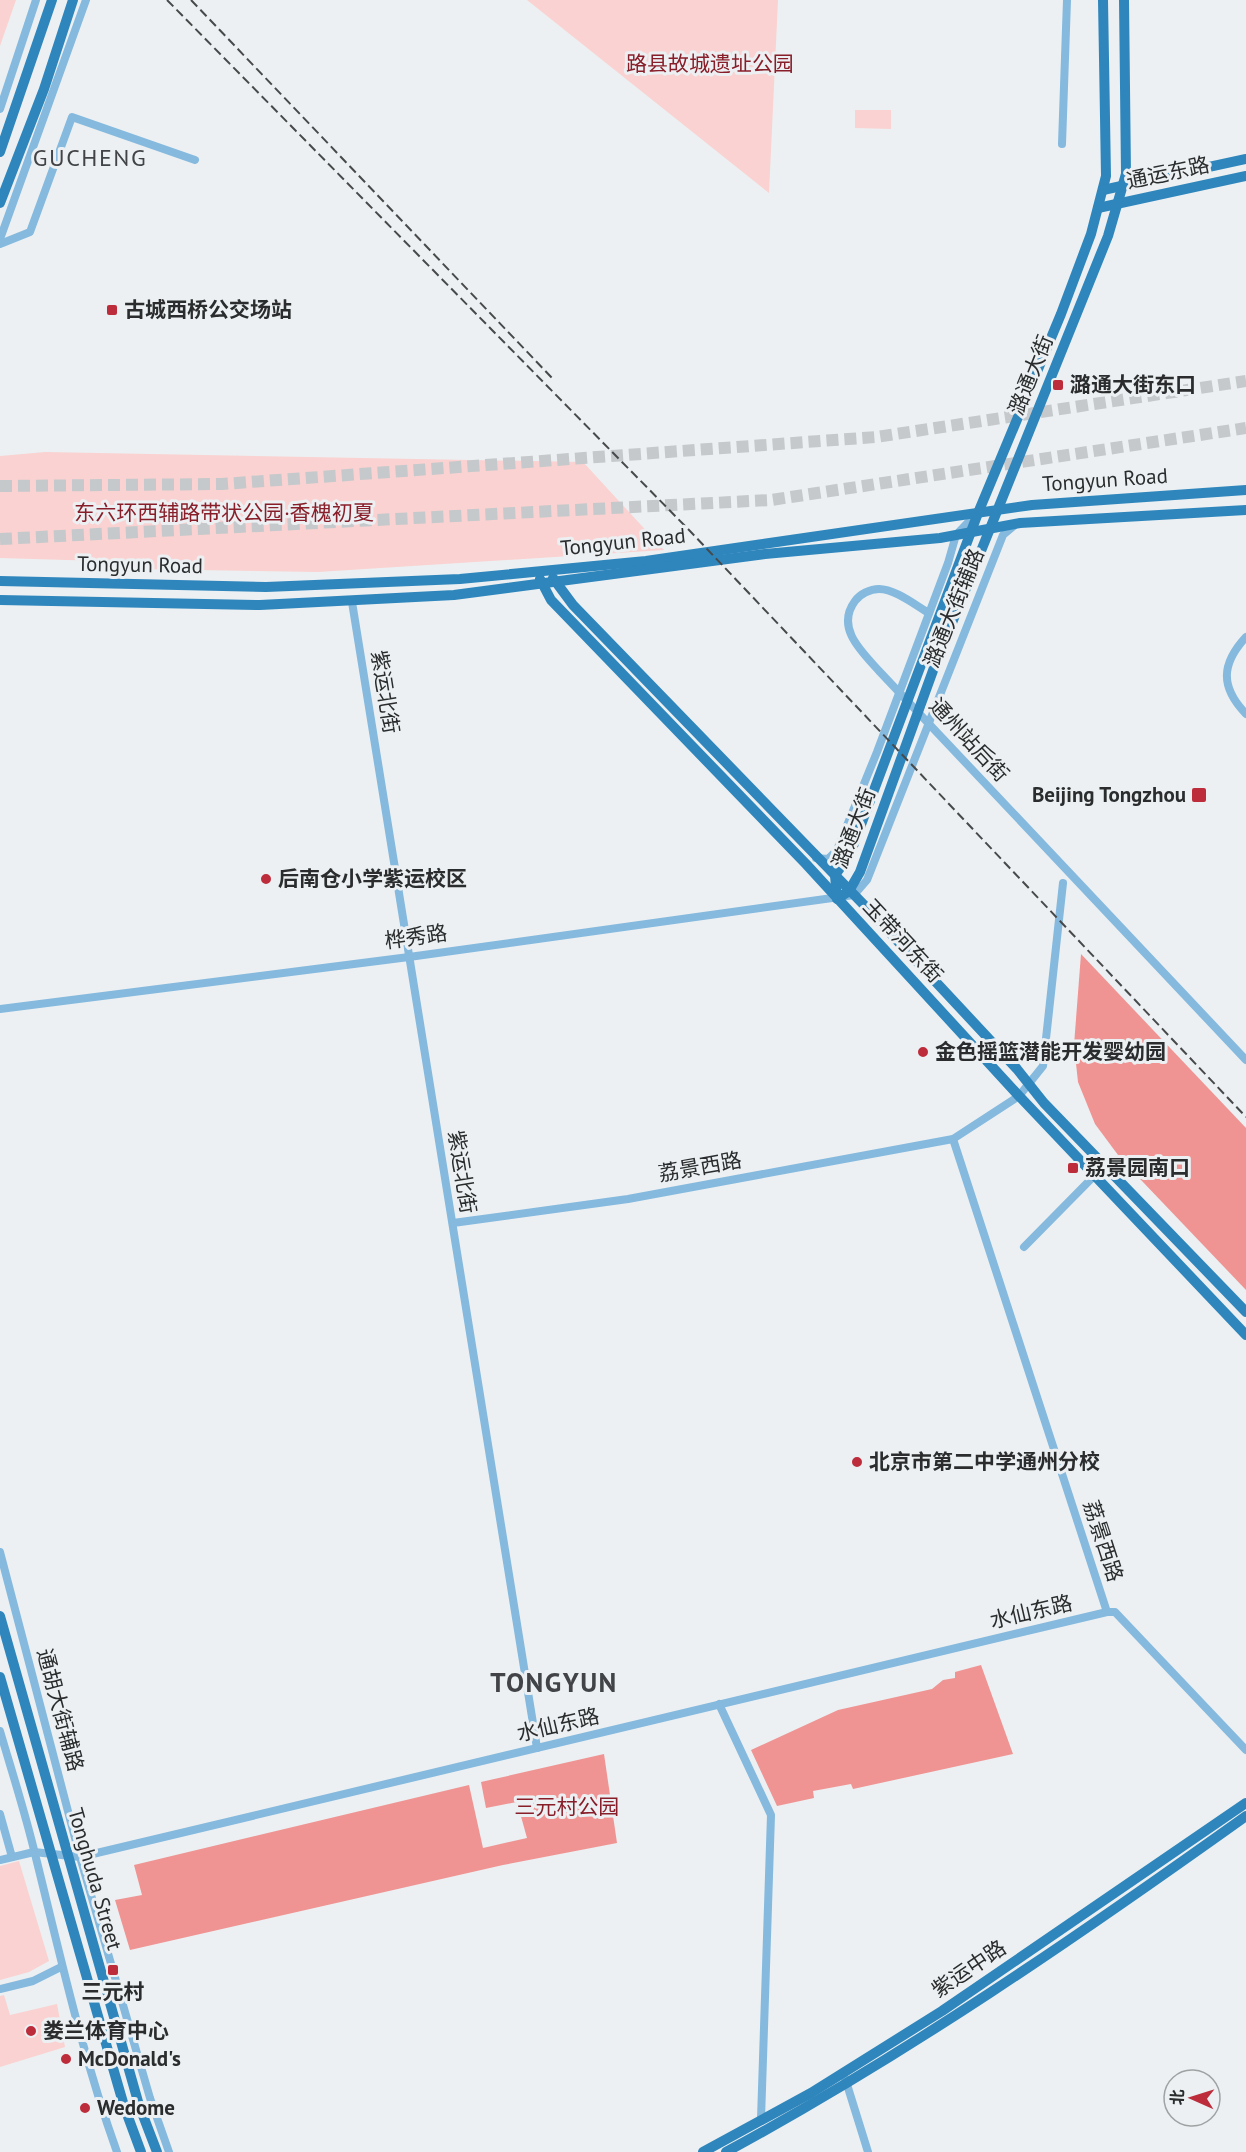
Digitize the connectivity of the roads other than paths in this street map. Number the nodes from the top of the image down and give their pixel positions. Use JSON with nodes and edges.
{"nodes":[{"id":1,"x":36,"y":0,"type":"edge"},
{"id":2,"x":52,"y":0,"type":"edge"},
{"id":3,"x":73,"y":0,"type":"edge"},
{"id":4,"x":86,"y":0,"type":"edge"},
{"id":5,"x":1067,"y":0,"type":"edge"},
{"id":6,"x":1103,"y":0,"type":"edge"},
{"id":7,"x":1124,"y":0,"type":"edge"},
{"id":8,"x":0,"y":110,"type":"edge"},
{"id":9,"x":1062,"y":144,"type":"dead end"},
{"id":10,"x":0,"y":152,"type":"edge"},
{"id":11,"x":1246,"y":159,"type":"edge"},
{"id":12,"x":195,"y":160,"type":"dead end"},
{"id":13,"x":1246,"y":176,"type":"edge"},
{"id":14,"x":1122,"y":187,"type":"junction"},
{"id":15,"x":1103,"y":190,"type":"junction"},
{"id":16,"x":0,"y":203,"type":"edge"},
{"id":17,"x":1116,"y":205,"type":"junction"},
{"id":18,"x":1098,"y":208,"type":"junction"},
{"id":19,"x":0,"y":238,"type":"edge"},
{"id":20,"x":0,"y":244,"type":"edge"},
{"id":21,"x":1246,"y":490,"type":"edge"},
{"id":22,"x":1246,"y":510,"type":"edge"},
{"id":23,"x":996,"y":511,"type":"junction"},
{"id":24,"x":978,"y":513,"type":"junction"},
{"id":25,"x":1020,"y":523,"type":"junction"},
{"id":26,"x":991,"y":528,"type":"junction"},
{"id":27,"x":970,"y":532,"type":"junction"},
{"id":28,"x":956,"y":535,"type":"junction"},
{"id":29,"x":549,"y":569,"type":"junction"},
{"id":30,"x":537,"y":570,"type":"junction"},
{"id":31,"x":0,"y":581,"type":"edge"},
{"id":32,"x":556,"y":583,"type":"junction"},
{"id":33,"x":542,"y":584,"type":"junction"},
{"id":34,"x":0,"y":600,"type":"edge"},
{"id":35,"x":352,"y":602,"type":"junction"},
{"id":36,"x":929,"y":613,"type":"junction"},
{"id":37,"x":1246,"y":636,"type":"edge"},
{"id":38,"x":1246,"y":714,"type":"edge"},
{"id":39,"x":816,"y":858,"type":"junction"},
{"id":40,"x":835,"y":875,"type":"junction"},
{"id":41,"x":1063,"y":883,"type":"dead end"},
{"id":42,"x":851,"y":893,"type":"junction"},
{"id":43,"x":837,"y":899,"type":"junction"},
{"id":44,"x":409,"y":957,"type":"junction"},
{"id":45,"x":0,"y":1009,"type":"edge"},
{"id":46,"x":1246,"y":1060,"type":"edge"},
{"id":47,"x":1028,"y":1084,"type":"junction"},
{"id":48,"x":1019,"y":1096,"type":"junction"},
{"id":49,"x":953,"y":1139,"type":"junction"},
{"id":50,"x":1095,"y":1175,"type":"junction"},
{"id":51,"x":453,"y":1223,"type":"junction"},
{"id":52,"x":1024,"y":1247,"type":"dead end"},
{"id":53,"x":1246,"y":1312,"type":"edge"},
{"id":54,"x":1246,"y":1335,"type":"edge"},
{"id":55,"x":0,"y":1551,"type":"edge"},
{"id":56,"x":1107,"y":1612,"type":"junction"},
{"id":57,"x":0,"y":1616,"type":"edge"},
{"id":58,"x":0,"y":1677,"type":"edge"},
{"id":59,"x":719,"y":1704,"type":"junction"},
{"id":60,"x":0,"y":1731,"type":"edge"},
{"id":61,"x":537,"y":1748,"type":"junction"},
{"id":62,"x":1246,"y":1750,"type":"edge"},
{"id":63,"x":1246,"y":1803,"type":"edge"},
{"id":64,"x":0,"y":1814,"type":"edge"},
{"id":65,"x":1246,"y":1816,"type":"edge"},
{"id":66,"x":34,"y":1852,"type":"junction"},
{"id":67,"x":51,"y":1853,"type":"junction"},
{"id":68,"x":67,"y":1854,"type":"junction"},
{"id":69,"x":12,"y":1857,"type":"junction"},
{"id":70,"x":80,"y":1857,"type":"junction"},
{"id":71,"x":0,"y":1860,"type":"edge"},
{"id":72,"x":61,"y":1967,"type":"junction"},
{"id":73,"x":0,"y":1989,"type":"edge"},
{"id":74,"x":843,"y":2073,"type":"junction"},
{"id":75,"x":848,"y":2085,"type":"junction"},
{"id":76,"x":760,"y":2119,"type":"junction"},
{"id":77,"x":117,"y":2152,"type":"edge"},
{"id":78,"x":141,"y":2152,"type":"edge"},
{"id":79,"x":157,"y":2152,"type":"edge"},
{"id":80,"x":169,"y":2152,"type":"edge"},
{"id":81,"x":703,"y":2152,"type":"edge"},
{"id":82,"x":726,"y":2152,"type":"edge"},
{"id":83,"x":868,"y":2152,"type":"edge"}],
"edges":[{"from":1,"to":8,"type":"street"},
{"from":2,"to":10,"type":"main road"},
{"from":3,"to":16,"type":"main road"},
{"from":4,"to":19,"type":"street"},
{"from":5,"to":9,"type":"street"},
{"from":6,"to":15,"type":"main road","name":"潞通大街"},
{"from":7,"to":14,"type":"main road","name":"潞通大街"},
{"from":11,"to":14,"type":"main road","name":"通运东路"},
{"from":12,"to":20,"type":"street"},
{"from":13,"to":17,"type":"main road","name":"通运东路"},
{"from":14,"to":15,"type":"main road","name":"通运东路"},
{"from":14,"to":17,"type":"main road","name":"潞通大街"},
{"from":15,"to":18,"type":"main road","name":"潞通大街"},
{"from":17,"to":18,"type":"main road","name":"通运东路"},
{"from":17,"to":23,"type":"main road","name":"潞通大街"},
{"from":18,"to":24,"type":"main road","name":"潞通大街"},
{"from":21,"to":23,"type":"main road","name":"Tongyun Road"},
{"from":22,"to":25,"type":"main road","name":"Tongyun Road"},
{"from":23,"to":24,"type":"main road","name":"Tongyun Road"},
{"from":23,"to":26,"type":"main road","name":"潞通大街"},
{"from":24,"to":27,"type":"main road","name":"潞通大街"},
{"from":24,"to":28,"type":"street","name":"潞通大街辅路"},
{"from":24,"to":29,"type":"main road","name":"Tongyun Road"},
{"from":25,"to":26,"type":"main road","name":"Tongyun Road"},
{"from":25,"to":42,"type":"street","name":"潞通大街辅路"},
{"from":26,"to":27,"type":"main road","name":"Tongyun Road"},
{"from":26,"to":42,"type":"main road","name":"潞通大街"},
{"from":27,"to":28,"type":"main road","name":"Tongyun Road"},
{"from":27,"to":40,"type":"main road","name":"潞通大街"},
{"from":28,"to":32,"type":"main road","name":"Tongyun Road"},
{"from":28,"to":36,"type":"street","name":"潞通大街辅路"},
{"from":29,"to":30,"type":"main road","name":"Tongyun Road"},
{"from":29,"to":32,"type":"main road","name":"玉带河东街"},
{"from":30,"to":31,"type":"main road","name":"Tongyun Road"},
{"from":30,"to":33,"type":"main road","name":"玉带河东街"},
{"from":32,"to":33,"type":"main road","name":"Tongyun Road"},
{"from":32,"to":39,"type":"main road","name":"玉带河东街"},
{"from":33,"to":35,"type":"main road","name":"Tongyun Road"},
{"from":33,"to":43,"type":"main road","name":"玉带河东街"},
{"from":34,"to":35,"type":"main road","name":"Tongyun Road"},
{"from":35,"to":44,"type":"street","name":"紫运北街"},
{"from":36,"to":39,"type":"street","name":"潞通大街辅路"},
{"from":36,"to":46,"type":"street","name":"通州站后街"},
{"from":37,"to":38,"type":"street"},
{"from":39,"to":40,"type":"main road","name":"玉带河东街"},
{"from":40,"to":42,"type":"main road","name":"玉带河东街"},
{"from":40,"to":43,"type":"main road","name":"潞通大街"},
{"from":41,"to":47,"type":"street"},
{"from":42,"to":43,"type":"main road","name":"潞通大街"},
{"from":42,"to":47,"type":"main road","name":"玉带河东街"},
{"from":43,"to":44,"type":"street","name":"桦秀路"},
{"from":43,"to":48,"type":"main road","name":"玉带河东街"},
{"from":44,"to":45,"type":"street","name":"桦秀路"},
{"from":44,"to":51,"type":"street","name":"紫运北街"},
{"from":47,"to":48,"type":"street"},
{"from":47,"to":53,"type":"main road","name":"玉带河东街"},
{"from":48,"to":49,"type":"street","name":"荔景西路"},
{"from":48,"to":50,"type":"main road","name":"玉带河东街"},
{"from":49,"to":51,"type":"street","name":"荔景西路"},
{"from":49,"to":56,"type":"street","name":"荔景西路"},
{"from":50,"to":52,"type":"street"},
{"from":50,"to":54,"type":"main road","name":"玉带河东街"},
{"from":51,"to":61,"type":"street","name":"紫运北街"},
{"from":55,"to":70,"type":"street","name":"通胡大街辅路"},
{"from":56,"to":59,"type":"street","name":"水仙东路"},
{"from":56,"to":62,"type":"street"},
{"from":57,"to":68,"type":"main road","name":"Tonghuda Street"},
{"from":58,"to":67,"type":"main road","name":"Tonghuda Street"},
{"from":59,"to":61,"type":"street","name":"水仙东路"},
{"from":59,"to":76,"type":"street"},
{"from":60,"to":66,"type":"street"},
{"from":61,"to":70,"type":"street","name":"水仙东路"},
{"from":63,"to":74,"type":"main road","name":"紫运中路"},
{"from":64,"to":69,"type":"street"},
{"from":65,"to":75,"type":"main road","name":"紫运中路"},
{"from":66,"to":67,"type":"street","name":"水仙东路"},
{"from":66,"to":69,"type":"street","name":"水仙东路"},
{"from":66,"to":72,"type":"street"},
{"from":67,"to":68,"type":"street","name":"水仙东路"},
{"from":67,"to":78,"type":"main road","name":"Tonghuda Street"},
{"from":68,"to":70,"type":"street","name":"水仙东路"},
{"from":68,"to":79,"type":"main road","name":"Tonghuda Street"},
{"from":69,"to":71,"type":"street","name":"水仙东路"},
{"from":70,"to":80,"type":"street","name":"通胡大街辅路"},
{"from":72,"to":73,"type":"street"},
{"from":72,"to":77,"type":"street"},
{"from":74,"to":75,"type":"street"},
{"from":74,"to":76,"type":"main road","name":"紫运中路"},
{"from":75,"to":82,"type":"main road","name":"紫运中路"},
{"from":75,"to":83,"type":"street"},
{"from":76,"to":81,"type":"main road","name":"紫运中路"}]}
